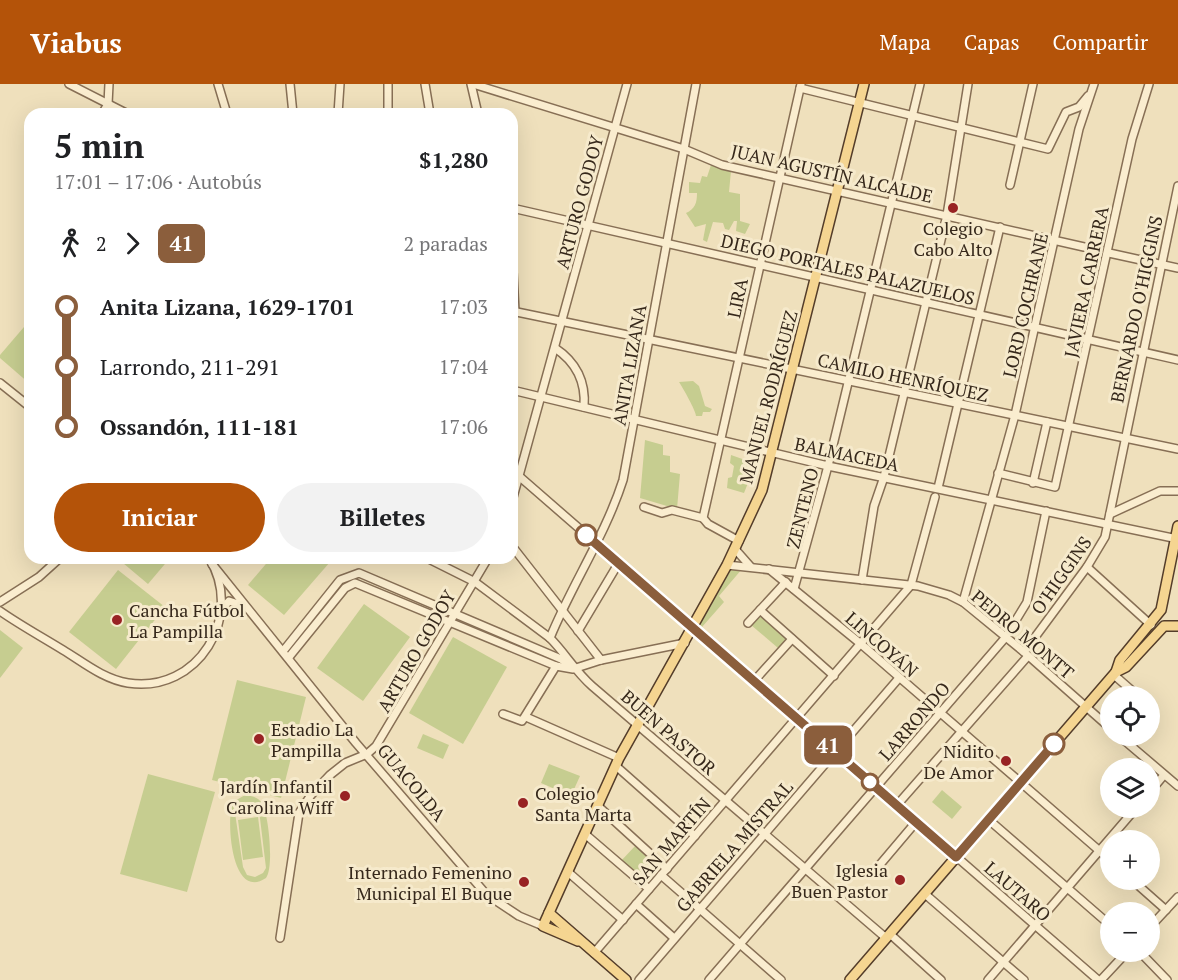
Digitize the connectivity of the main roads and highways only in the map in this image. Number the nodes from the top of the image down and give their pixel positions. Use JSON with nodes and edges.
{"nodes":[{"id":1,"x":864,"y":84,"type":"edge"},
{"id":2,"x":1178,"y":526,"type":"edge"},
{"id":3,"x":1177,"y":538,"type":"edge"},
{"id":4,"x":1178,"y":626,"type":"edge"},
{"id":5,"x":1155,"y":628,"type":"junction"},
{"id":6,"x":549,"y":913,"type":"junction"},
{"id":7,"x":543,"y":926,"type":"joint"},
{"id":8,"x":578,"y":940,"type":"junction"},
{"id":9,"x":626,"y":980,"type":"edge"},
{"id":10,"x":850,"y":980,"type":"edge"}],
"edges":[{"from":1,"to":6,"type":"main road","name":"MANUEL RODRÍGUEZ"},
{"from":2,"to":3,"type":"main road"},
{"from":3,"to":5,"type":"main road"},
{"from":4,"to":5,"type":"main road"},
{"from":5,"to":10,"type":"main road"},
{"from":6,"to":7,"type":"main road","name":"MANUEL RODRÍGUEZ"},
{"from":6,"to":8,"type":"main road","name":"GUACOLDA"},
{"from":7,"to":8,"type":"main road","name":"GUACOLDA"},
{"from":8,"to":9,"type":"main road","name":"GUACOLDA"}]}
